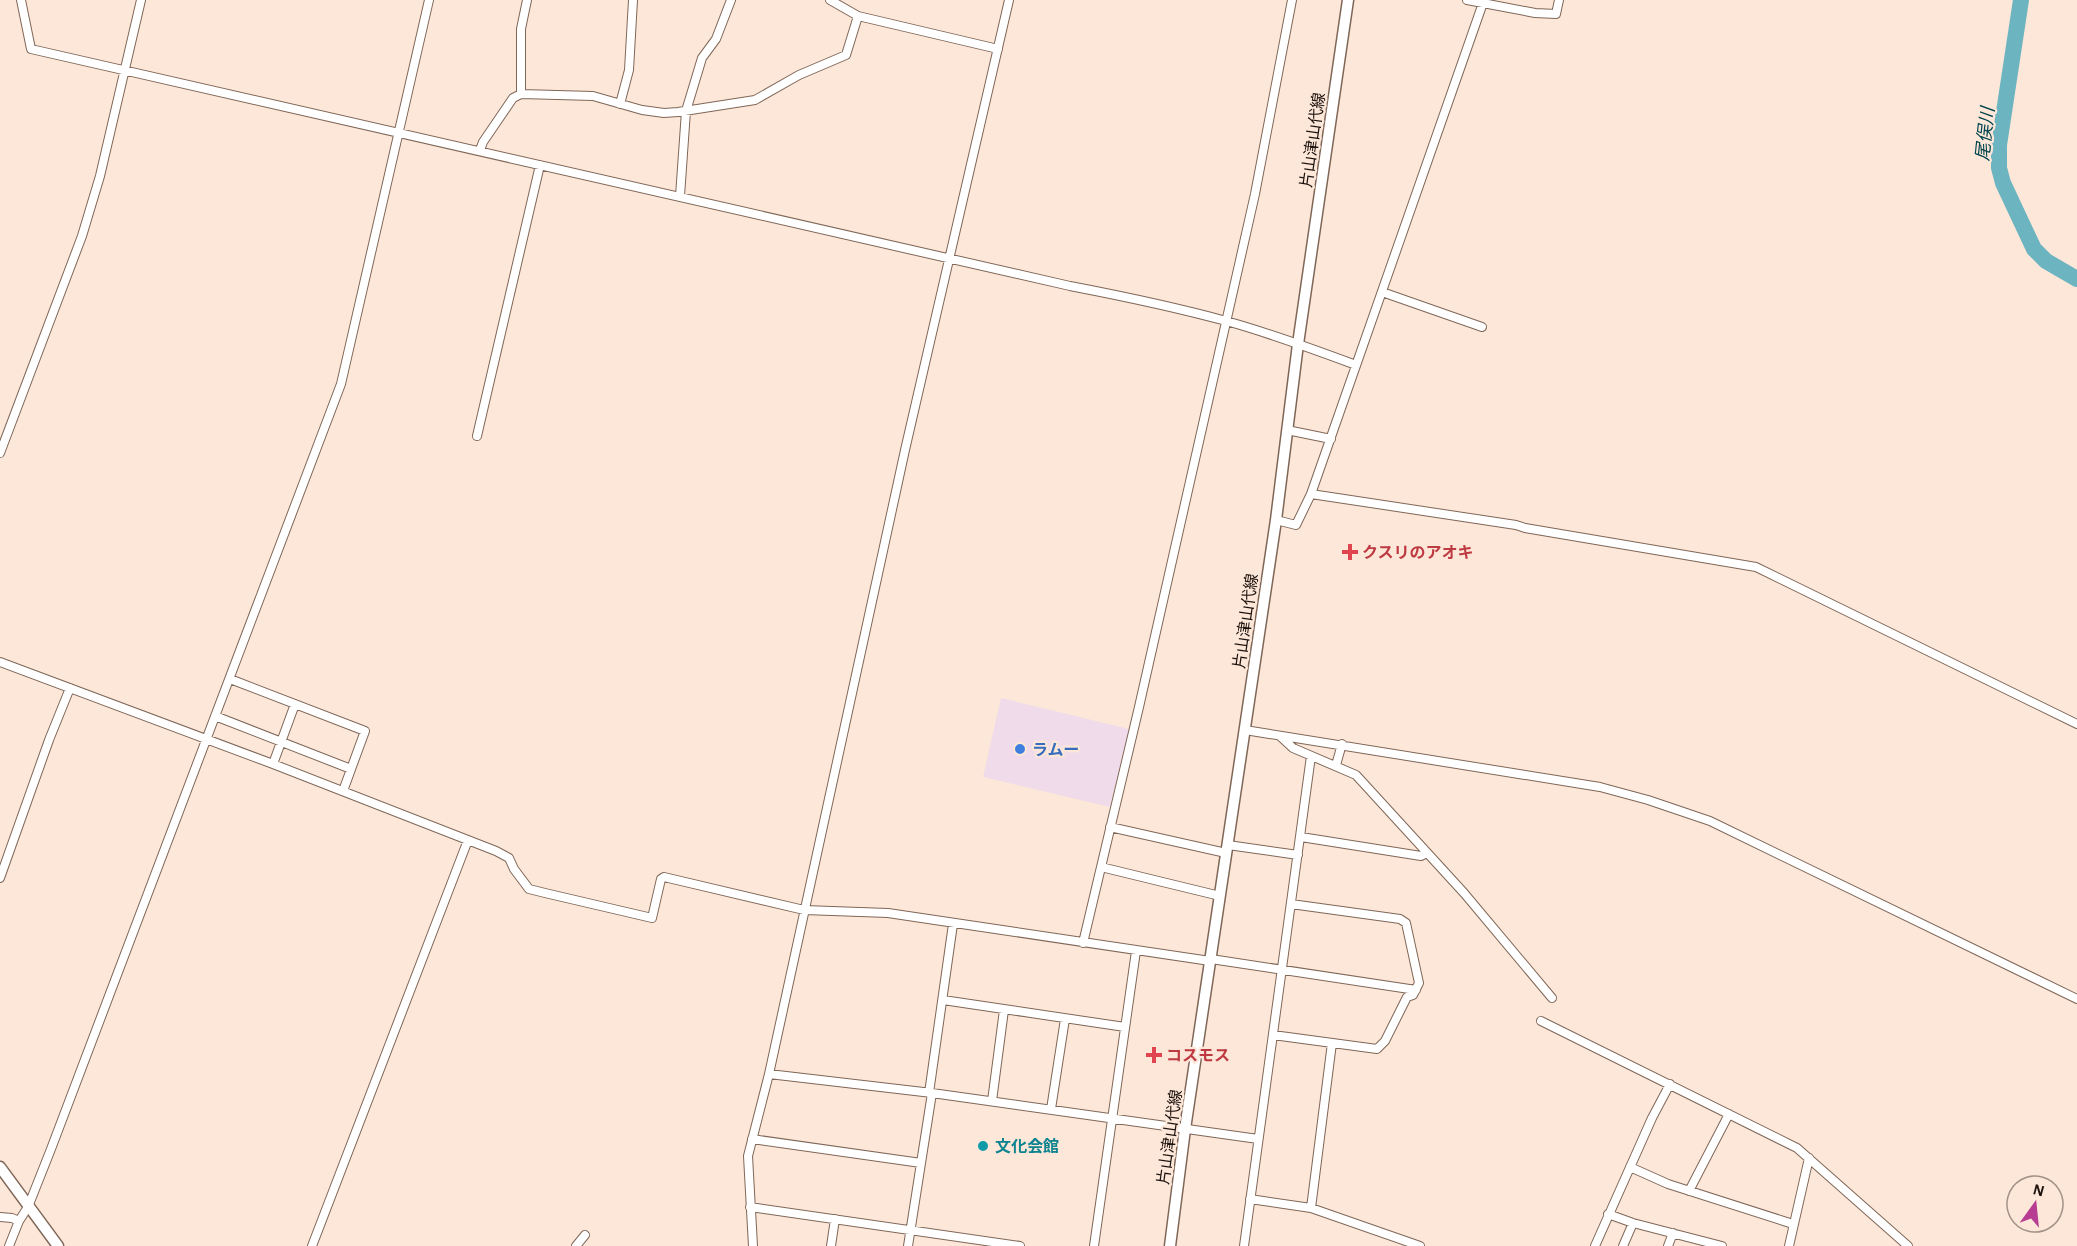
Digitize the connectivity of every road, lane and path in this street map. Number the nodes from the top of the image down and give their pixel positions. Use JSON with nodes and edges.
{"nodes":[{"id":1,"x":21,"y":0,"type":"edge"},
{"id":2,"x":141,"y":0,"type":"edge"},
{"id":3,"x":429,"y":0,"type":"edge"},
{"id":4,"x":527,"y":0,"type":"edge"},
{"id":5,"x":633,"y":0,"type":"edge"},
{"id":6,"x":731,"y":0,"type":"edge"},
{"id":7,"x":830,"y":0,"type":"edge"},
{"id":8,"x":1009,"y":0,"type":"edge"},
{"id":9,"x":1292,"y":0,"type":"edge"},
{"id":10,"x":1348,"y":0,"type":"edge"},
{"id":11,"x":1467,"y":0,"type":"edge"},
{"id":12,"x":1558,"y":0,"type":"edge"},
{"id":13,"x":1484,"y":2,"type":"edge"},
{"id":14,"x":858,"y":16,"type":"junction"},
{"id":15,"x":998,"y":50,"type":"junction"},
{"id":16,"x":125,"y":70,"type":"junction"},
{"id":17,"x":521,"y":94,"type":"junction"},
{"id":18,"x":620,"y":104,"type":"junction"},
{"id":19,"x":686,"y":111,"type":"junction"},
{"id":20,"x":400,"y":132,"type":"junction"},
{"id":21,"x":480,"y":150,"type":"junction"},
{"id":22,"x":540,"y":165,"type":"junction"},
{"id":23,"x":680,"y":196,"type":"junction"},
{"id":24,"x":951,"y":258,"type":"junction"},
{"id":25,"x":1382,"y":292,"type":"junction"},
{"id":26,"x":1225,"y":321,"type":"junction"},
{"id":27,"x":1482,"y":327,"type":"dead end"},
{"id":28,"x":1298,"y":344,"type":"junction"},
{"id":29,"x":1356,"y":365,"type":"junction"},
{"id":30,"x":1287,"y":430,"type":"junction"},
{"id":31,"x":477,"y":436,"type":"dead end"},
{"id":32,"x":1331,"y":440,"type":"junction"},
{"id":33,"x":0,"y":453,"type":"edge"},
{"id":34,"x":1311,"y":494,"type":"junction"},
{"id":35,"x":1275,"y":520,"type":"junction"},
{"id":36,"x":0,"y":662,"type":"edge"},
{"id":37,"x":230,"y":679,"type":"junction"},
{"id":38,"x":70,"y":688,"type":"junction"},
{"id":39,"x":295,"y":704,"type":"junction"},
{"id":40,"x":215,"y":716,"type":"junction"},
{"id":41,"x":2077,"y":724,"type":"edge"},
{"id":42,"x":1245,"y":730,"type":"junction"},
{"id":43,"x":1280,"y":735,"type":"junction"},
{"id":44,"x":207,"y":740,"type":"junction"},
{"id":45,"x":281,"y":742,"type":"junction"},
{"id":46,"x":1342,"y":744,"type":"junction"},
{"id":47,"x":1311,"y":756,"type":"junction"},
{"id":48,"x":273,"y":764,"type":"junction"},
{"id":49,"x":1336,"y":765,"type":"junction"},
{"id":50,"x":351,"y":770,"type":"junction"},
{"id":51,"x":343,"y":791,"type":"junction"},
{"id":52,"x":1110,"y":827,"type":"junction"},
{"id":53,"x":1301,"y":837,"type":"junction"},
{"id":54,"x":468,"y":840,"type":"junction"},
{"id":55,"x":1227,"y":849,"type":"junction"},
{"id":56,"x":1427,"y":854,"type":"junction"},
{"id":57,"x":1298,"y":855,"type":"junction"},
{"id":58,"x":1101,"y":867,"type":"junction"},
{"id":59,"x":0,"y":878,"type":"edge"},
{"id":60,"x":1220,"y":896,"type":"junction"},
{"id":61,"x":1291,"y":904,"type":"junction"},
{"id":62,"x":804,"y":910,"type":"junction"},
{"id":63,"x":953,"y":924,"type":"junction"},
{"id":64,"x":1083,"y":943,"type":"junction"},
{"id":65,"x":1136,"y":951,"type":"junction"},
{"id":66,"x":1210,"y":960,"type":"junction"},
{"id":67,"x":1281,"y":969,"type":"junction"},
{"id":68,"x":1416,"y":990,"type":"junction"},
{"id":69,"x":1552,"y":998,"type":"dead end"},
{"id":70,"x":2077,"y":999,"type":"edge"},
{"id":71,"x":943,"y":1000,"type":"junction"},
{"id":72,"x":1004,"y":1010,"type":"junction"},
{"id":73,"x":1065,"y":1019,"type":"junction"},
{"id":74,"x":1541,"y":1021,"type":"dead end"},
{"id":75,"x":1125,"y":1027,"type":"junction"},
{"id":76,"x":1273,"y":1035,"type":"junction"},
{"id":77,"x":1332,"y":1043,"type":"junction"},
{"id":78,"x":769,"y":1074,"type":"junction"},
{"id":79,"x":1670,"y":1084,"type":"junction"},
{"id":80,"x":931,"y":1093,"type":"junction"},
{"id":81,"x":992,"y":1101,"type":"junction"},
{"id":82,"x":1051,"y":1109,"type":"junction"},
{"id":83,"x":1729,"y":1114,"type":"junction"},
{"id":84,"x":1113,"y":1118,"type":"junction"},
{"id":85,"x":1185,"y":1129,"type":"junction"},
{"id":86,"x":752,"y":1139,"type":"junction"},
{"id":87,"x":1258,"y":1139,"type":"junction"},
{"id":88,"x":1809,"y":1158,"type":"junction"},
{"id":89,"x":921,"y":1163,"type":"junction"},
{"id":90,"x":0,"y":1167,"type":"edge"},
{"id":91,"x":1629,"y":1167,"type":"junction"},
{"id":92,"x":1689,"y":1191,"type":"junction"},
{"id":93,"x":1250,"y":1199,"type":"junction"},
{"id":94,"x":28,"y":1207,"type":"junction"},
{"id":95,"x":750,"y":1207,"type":"junction"},
{"id":96,"x":1311,"y":1208,"type":"junction"},
{"id":97,"x":1608,"y":1214,"type":"junction"},
{"id":98,"x":0,"y":1217,"type":"edge"},
{"id":99,"x":835,"y":1219,"type":"junction"},
{"id":100,"x":19,"y":1221,"type":"junction"},
{"id":101,"x":1633,"y":1223,"type":"junction"},
{"id":102,"x":1793,"y":1224,"type":"junction"},
{"id":103,"x":910,"y":1231,"type":"junction"},
{"id":104,"x":1673,"y":1233,"type":"junction"},
{"id":105,"x":585,"y":1235,"type":"dead end"},
{"id":106,"x":1905,"y":1245,"type":"edge"},
{"id":107,"x":9,"y":1246,"type":"edge"},
{"id":108,"x":58,"y":1246,"type":"edge"},
{"id":109,"x":312,"y":1246,"type":"edge"},
{"id":110,"x":576,"y":1246,"type":"edge"},
{"id":111,"x":753,"y":1246,"type":"edge"},
{"id":112,"x":831,"y":1246,"type":"edge"},
{"id":113,"x":908,"y":1246,"type":"edge"},
{"id":114,"x":1020,"y":1246,"type":"edge"},
{"id":115,"x":1094,"y":1246,"type":"edge"},
{"id":116,"x":1170,"y":1246,"type":"edge"},
{"id":117,"x":1244,"y":1246,"type":"edge"},
{"id":118,"x":1420,"y":1246,"type":"edge"},
{"id":119,"x":1595,"y":1246,"type":"edge"},
{"id":120,"x":1623,"y":1246,"type":"edge"},
{"id":121,"x":1668,"y":1246,"type":"edge"},
{"id":122,"x":1722,"y":1246,"type":"edge"},
{"id":123,"x":1789,"y":1246,"type":"edge"}],
"edges":[{"from":1,"to":16,"type":"street"},
{"from":2,"to":16,"type":"street"},
{"from":3,"to":20,"type":"street"},
{"from":4,"to":17,"type":"street"},
{"from":5,"to":18,"type":"street"},
{"from":6,"to":19,"type":"street"},
{"from":7,"to":14,"type":"street"},
{"from":8,"to":15,"type":"street"},
{"from":9,"to":26,"type":"street"},
{"from":10,"to":28,"type":"main road","name":"片山津山代線"},
{"from":11,"to":13,"type":"street"},
{"from":12,"to":13,"type":"street"},
{"from":13,"to":25,"type":"street"},
{"from":14,"to":15,"type":"street"},
{"from":14,"to":19,"type":"street"},
{"from":15,"to":24,"type":"street"},
{"from":16,"to":20,"type":"street"},
{"from":16,"to":33,"type":"street"},
{"from":17,"to":18,"type":"street"},
{"from":17,"to":21,"type":"street"},
{"from":18,"to":19,"type":"street"},
{"from":19,"to":23,"type":"street"},
{"from":20,"to":21,"type":"street"},
{"from":20,"to":37,"type":"street"},
{"from":21,"to":22,"type":"street"},
{"from":22,"to":23,"type":"street"},
{"from":22,"to":31,"type":"street"},
{"from":23,"to":24,"type":"street"},
{"from":24,"to":26,"type":"street"},
{"from":24,"to":62,"type":"street"},
{"from":25,"to":27,"type":"street"},
{"from":25,"to":29,"type":"street"},
{"from":26,"to":28,"type":"street"},
{"from":26,"to":52,"type":"street"},
{"from":28,"to":29,"type":"street"},
{"from":28,"to":30,"type":"main road","name":"片山津山代線"},
{"from":29,"to":32,"type":"street"},
{"from":30,"to":32,"type":"street"},
{"from":30,"to":35,"type":"main road","name":"片山津山代線"},
{"from":32,"to":34,"type":"street"},
{"from":34,"to":35,"type":"street"},
{"from":34,"to":41,"type":"street"},
{"from":35,"to":42,"type":"main road","name":"片山津山代線"},
{"from":36,"to":38,"type":"street"},
{"from":37,"to":39,"type":"street"},
{"from":37,"to":40,"type":"street"},
{"from":38,"to":44,"type":"street"},
{"from":38,"to":59,"type":"street"},
{"from":39,"to":45,"type":"street"},
{"from":39,"to":50,"type":"street"},
{"from":40,"to":44,"type":"street"},
{"from":40,"to":45,"type":"street"},
{"from":42,"to":43,"type":"street"},
{"from":42,"to":55,"type":"main road","name":"片山津山代線"},
{"from":43,"to":46,"type":"street"},
{"from":43,"to":47,"type":"street"},
{"from":44,"to":48,"type":"street"},
{"from":44,"to":94,"type":"street"},
{"from":45,"to":48,"type":"street"},
{"from":45,"to":50,"type":"street"},
{"from":46,"to":49,"type":"street"},
{"from":46,"to":70,"type":"street"},
{"from":47,"to":49,"type":"street"},
{"from":47,"to":53,"type":"street"},
{"from":48,"to":51,"type":"street"},
{"from":49,"to":56,"type":"street"},
{"from":50,"to":51,"type":"street"},
{"from":51,"to":54,"type":"street"},
{"from":52,"to":55,"type":"street"},
{"from":52,"to":58,"type":"street"},
{"from":53,"to":56,"type":"street"},
{"from":53,"to":57,"type":"street"},
{"from":54,"to":62,"type":"street"},
{"from":54,"to":109,"type":"street"},
{"from":55,"to":57,"type":"street"},
{"from":55,"to":60,"type":"main road","name":"片山津山代線"},
{"from":56,"to":69,"type":"street"},
{"from":57,"to":61,"type":"street"},
{"from":58,"to":60,"type":"street"},
{"from":58,"to":64,"type":"street"},
{"from":60,"to":66,"type":"main road","name":"片山津山代線"},
{"from":61,"to":67,"type":"street"},
{"from":61,"to":68,"type":"street"},
{"from":62,"to":63,"type":"street"},
{"from":62,"to":78,"type":"street"},
{"from":63,"to":64,"type":"street"},
{"from":63,"to":71,"type":"street"},
{"from":64,"to":65,"type":"street"},
{"from":65,"to":66,"type":"street"},
{"from":65,"to":75,"type":"street"},
{"from":66,"to":67,"type":"street"},
{"from":66,"to":85,"type":"main road","name":"片山津山代線"},
{"from":67,"to":68,"type":"street"},
{"from":67,"to":76,"type":"street"},
{"from":68,"to":77,"type":"street"},
{"from":71,"to":72,"type":"street"},
{"from":71,"to":80,"type":"street"},
{"from":72,"to":73,"type":"street"},
{"from":72,"to":81,"type":"street"},
{"from":73,"to":75,"type":"street"},
{"from":73,"to":82,"type":"street"},
{"from":74,"to":79,"type":"street"},
{"from":75,"to":84,"type":"street"},
{"from":76,"to":77,"type":"street"},
{"from":76,"to":87,"type":"street"},
{"from":77,"to":96,"type":"street"},
{"from":78,"to":80,"type":"street"},
{"from":78,"to":86,"type":"street"},
{"from":79,"to":83,"type":"street"},
{"from":79,"to":91,"type":"street"},
{"from":80,"to":81,"type":"street"},
{"from":80,"to":89,"type":"street"},
{"from":81,"to":82,"type":"street"},
{"from":82,"to":84,"type":"street"},
{"from":83,"to":88,"type":"street"},
{"from":83,"to":92,"type":"street"},
{"from":84,"to":85,"type":"street"},
{"from":84,"to":115,"type":"street"},
{"from":85,"to":87,"type":"street"},
{"from":85,"to":116,"type":"main road","name":"片山津山代線"},
{"from":86,"to":89,"type":"street"},
{"from":86,"to":95,"type":"street"},
{"from":87,"to":93,"type":"street"},
{"from":88,"to":102,"type":"street"},
{"from":88,"to":106,"type":"street"},
{"from":89,"to":103,"type":"street"},
{"from":90,"to":94,"type":"main road"},
{"from":91,"to":92,"type":"street"},
{"from":91,"to":97,"type":"street"},
{"from":92,"to":102,"type":"street"},
{"from":93,"to":96,"type":"street"},
{"from":93,"to":117,"type":"street"},
{"from":94,"to":100,"type":"street"},
{"from":94,"to":108,"type":"main road"},
{"from":95,"to":99,"type":"street"},
{"from":95,"to":111,"type":"street"},
{"from":96,"to":118,"type":"street"},
{"from":97,"to":101,"type":"street"},
{"from":97,"to":119,"type":"street"},
{"from":98,"to":100,"type":"street"},
{"from":99,"to":103,"type":"street"},
{"from":99,"to":112,"type":"street"},
{"from":100,"to":107,"type":"street"},
{"from":101,"to":104,"type":"street"},
{"from":101,"to":120,"type":"street"},
{"from":102,"to":123,"type":"street"},
{"from":103,"to":113,"type":"street"},
{"from":103,"to":114,"type":"street"},
{"from":104,"to":121,"type":"street"},
{"from":104,"to":122,"type":"street"},
{"from":105,"to":110,"type":"street"}]}
